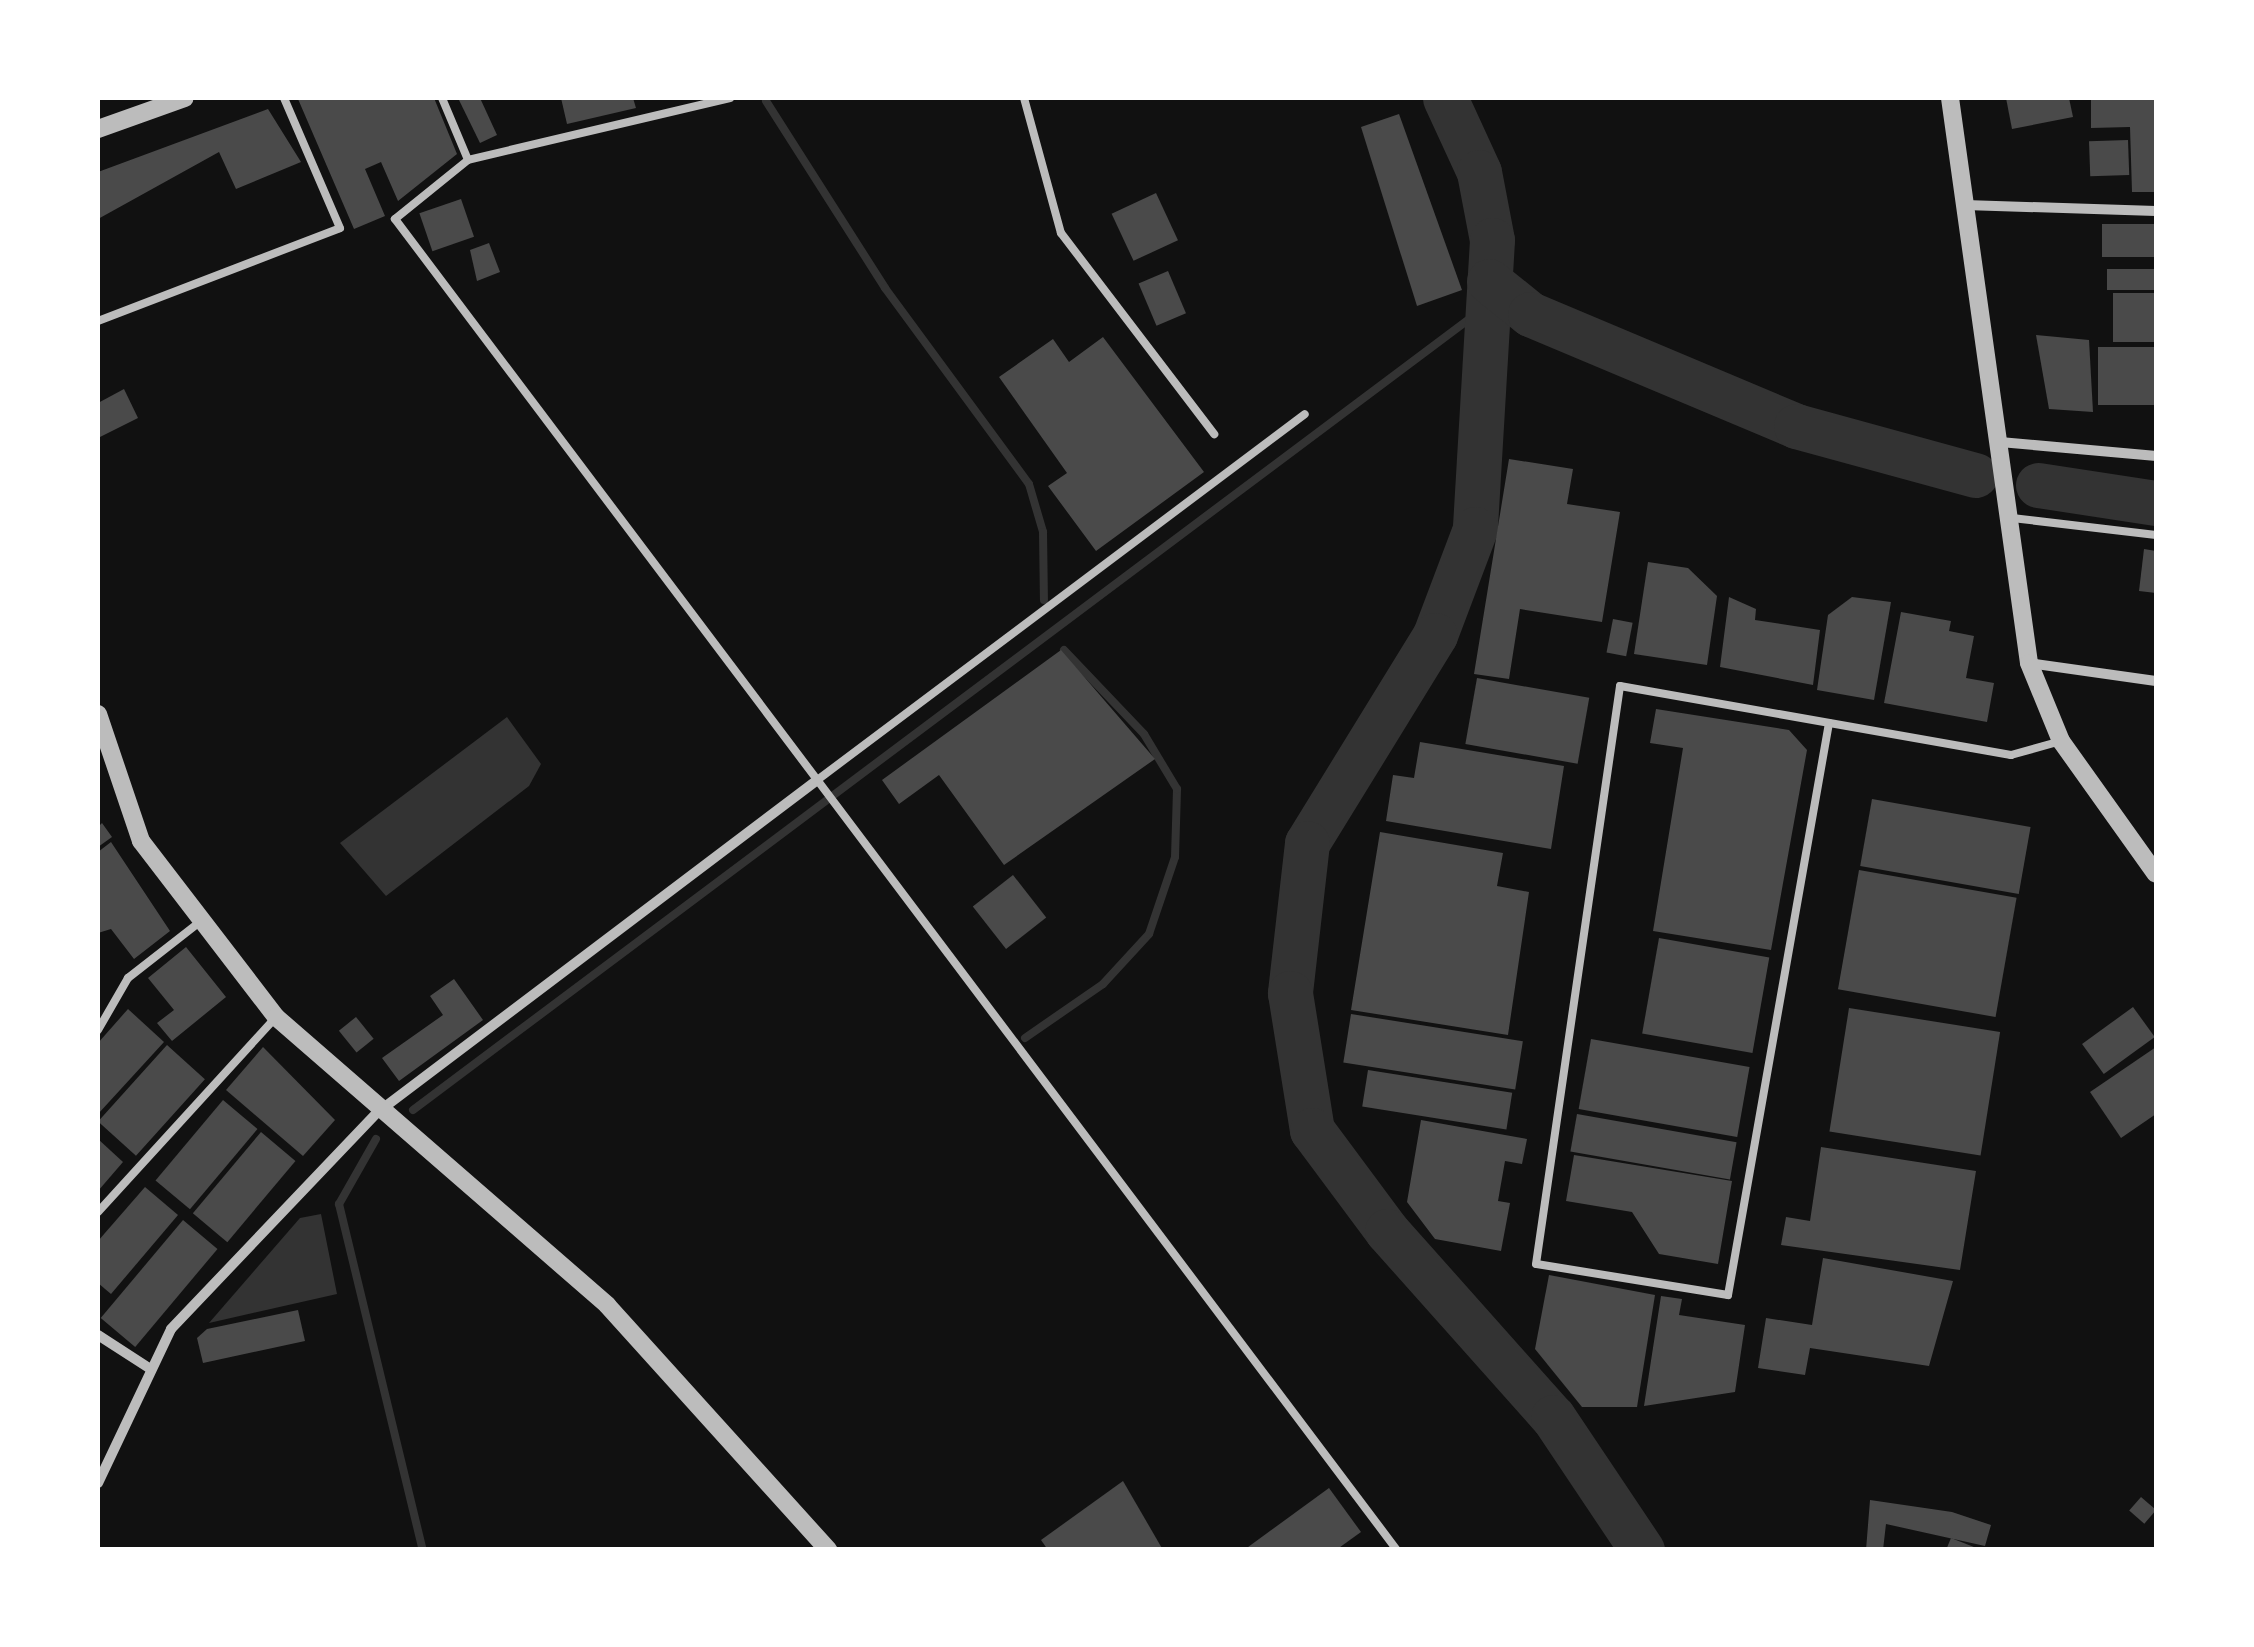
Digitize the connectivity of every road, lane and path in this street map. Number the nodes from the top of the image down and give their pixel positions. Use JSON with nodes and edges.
{"nodes":[{"id":1,"x":185,"y":98,"type":"edge"},
{"id":2,"x":284,"y":98,"type":"edge"},
{"id":3,"x":442,"y":98,"type":"edge"},
{"id":4,"x":730,"y":98,"type":"edge"},
{"id":5,"x":1024,"y":98,"type":"edge"},
{"id":6,"x":1950,"y":98,"type":"edge"},
{"id":7,"x":98,"y":130,"type":"edge"},
{"id":8,"x":468,"y":160,"type":"junction"},
{"id":9,"x":1965,"y":205,"type":"junction"},
{"id":10,"x":2156,"y":212,"type":"edge"},
{"id":11,"x":98,"y":321,"type":"edge"},
{"id":12,"x":1305,"y":414,"type":"dead end"},
{"id":13,"x":1214,"y":434,"type":"dead end"},
{"id":14,"x":2000,"y":442,"type":"junction"},
{"id":15,"x":2156,"y":456,"type":"edge"},
{"id":16,"x":2012,"y":518,"type":"junction"},
{"id":17,"x":2156,"y":535,"type":"edge"},
{"id":18,"x":2029,"y":663,"type":"junction"},
{"id":19,"x":2156,"y":680,"type":"edge"},
{"id":20,"x":98,"y":714,"type":"edge"},
{"id":21,"x":1829,"y":724,"type":"junction"},
{"id":22,"x":2060,"y":742,"type":"junction"},
{"id":23,"x":816,"y":781,"type":"junction"},
{"id":24,"x":2156,"y":874,"type":"edge"},
{"id":25,"x":197,"y":924,"type":"junction"},
{"id":26,"x":276,"y":1017,"type":"junction"},
{"id":27,"x":98,"y":1030,"type":"edge"},
{"id":28,"x":378,"y":1112,"type":"junction"},
{"id":29,"x":98,"y":1212,"type":"edge"},
{"id":30,"x":98,"y":1335,"type":"edge"},
{"id":31,"x":150,"y":1368,"type":"junction"},
{"id":32,"x":98,"y":1483,"type":"edge"},
{"id":33,"x":828,"y":1550,"type":"edge"},
{"id":34,"x":1397,"y":1550,"type":"edge"}],
"edges":[{"from":1,"to":7,"type":"street"},
{"from":2,"to":11,"type":"lane"},
{"from":3,"to":8,"type":"lane"},
{"from":4,"to":8,"type":"lane"},
{"from":5,"to":13,"type":"lane"},
{"from":6,"to":9,"type":"street"},
{"from":8,"to":23,"type":"lane"},
{"from":9,"to":10,"type":"street"},
{"from":9,"to":14,"type":"street"},
{"from":12,"to":23,"type":"lane"},
{"from":14,"to":15,"type":"street"},
{"from":14,"to":16,"type":"street"},
{"from":16,"to":17,"type":"lane"},
{"from":16,"to":18,"type":"street"},
{"from":18,"to":19,"type":"street"},
{"from":18,"to":22,"type":"street"},
{"from":20,"to":25,"type":"street"},
{"from":21,"to":21,"type":"lane"},
{"from":21,"to":22,"type":"lane"},
{"from":22,"to":24,"type":"street"},
{"from":23,"to":28,"type":"street"},
{"from":23,"to":34,"type":"lane"},
{"from":25,"to":26,"type":"street"},
{"from":25,"to":27,"type":"lane"},
{"from":26,"to":28,"type":"street"},
{"from":26,"to":29,"type":"lane"},
{"from":28,"to":31,"type":"street"},
{"from":28,"to":33,"type":"street"},
{"from":30,"to":31,"type":"street"},
{"from":31,"to":32,"type":"street"}]}
